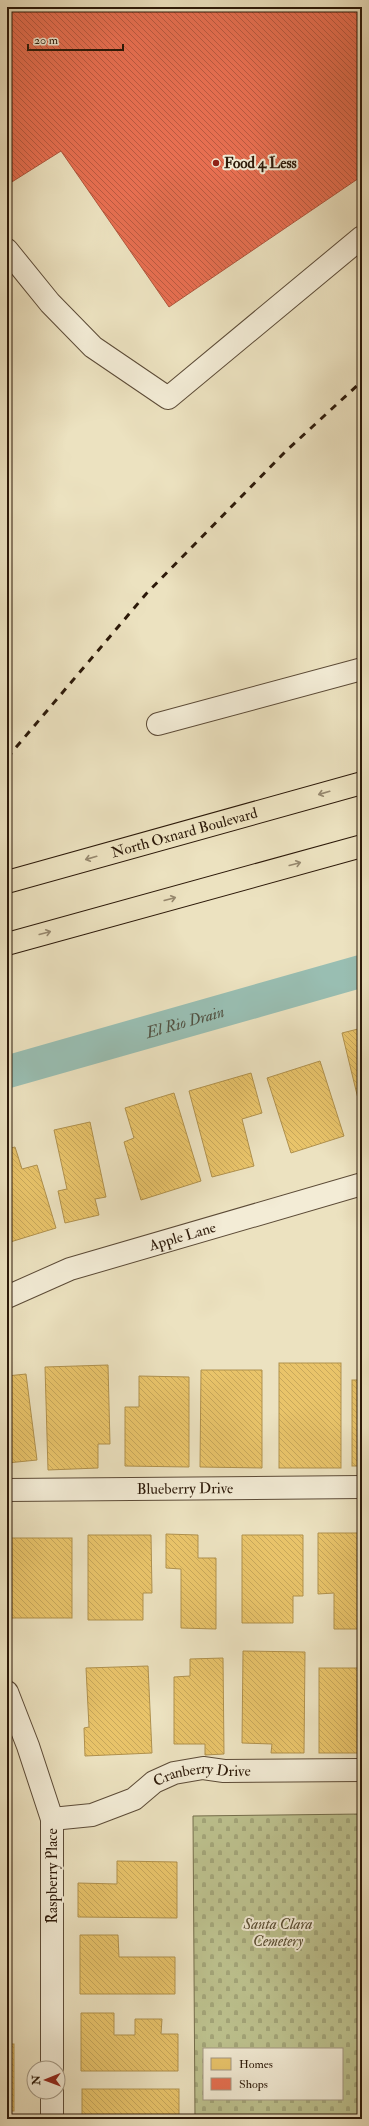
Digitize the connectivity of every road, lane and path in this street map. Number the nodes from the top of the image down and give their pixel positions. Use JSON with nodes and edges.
{"nodes":[{"id":1,"x":362,"y":237,"type":"edge"},
{"id":2,"x":7,"y":250,"type":"edge"},
{"id":3,"x":362,"y":669,"type":"edge"},
{"id":4,"x":158,"y":724,"type":"dead end"},
{"id":5,"x":362,"y":783,"type":"edge"},
{"id":6,"x":362,"y":846,"type":"edge"},
{"id":7,"x":7,"y":882,"type":"edge"},
{"id":8,"x":7,"y":944,"type":"edge"},
{"id":9,"x":362,"y":1184,"type":"edge"},
{"id":10,"x":7,"y":1297,"type":"edge"},
{"id":11,"x":362,"y":1487,"type":"edge"},
{"id":12,"x":7,"y":1490,"type":"edge"},
{"id":13,"x":7,"y":1692,"type":"edge"},
{"id":14,"x":362,"y":1770,"type":"edge"},
{"id":15,"x":52,"y":1819,"type":"junction"},
{"id":16,"x":52,"y":2060,"type":"edge"},
{"id":17,"x":52,"y":2100,"type":"edge"},
{"id":18,"x":52,"y":2119,"type":"edge"}],
"edges":[{"from":1,"to":2,"type":"street"},
{"from":3,"to":4,"type":"street"},
{"from":5,"to":7,"type":"main road","name":"North Oxnard Boulevard","one_way":true},
{"from":8,"to":6,"type":"main road","one_way":true},
{"from":9,"to":10,"type":"street","name":"Apple Lane"},
{"from":11,"to":12,"type":"street","name":"Blueberry Drive"},
{"from":13,"to":15,"type":"street","name":"Raspberry Place"},
{"from":14,"to":15,"type":"street","name":"Cranberry Drive"},
{"from":15,"to":16,"type":"street","name":"Raspberry Place"},
{"from":17,"to":18,"type":"street"}]}
